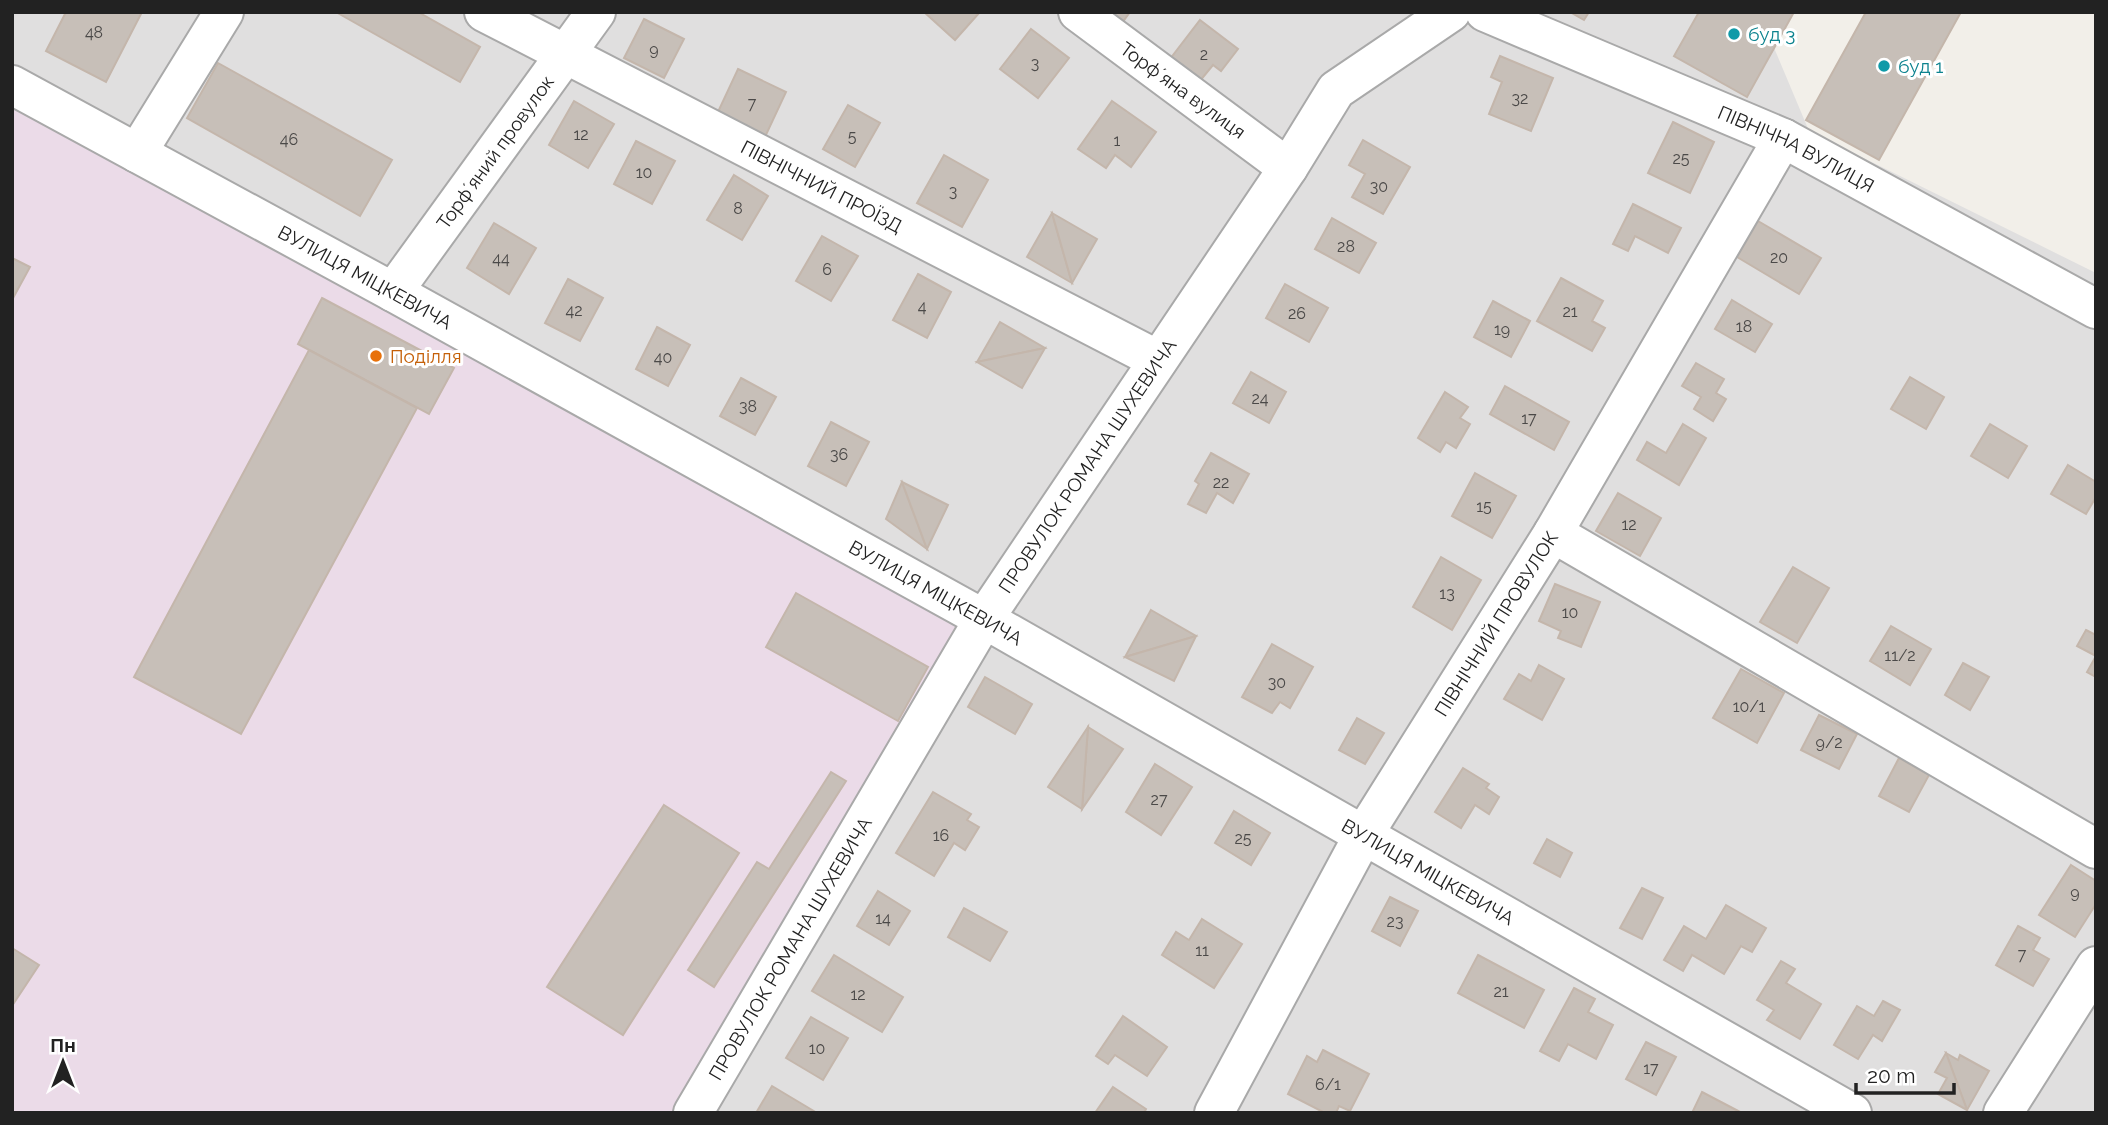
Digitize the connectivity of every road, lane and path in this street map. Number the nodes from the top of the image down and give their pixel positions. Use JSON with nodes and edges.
{"nodes":[{"id":1,"x":224,"y":12,"type":"edge"},
{"id":2,"x":484,"y":12,"type":"edge"},
{"id":3,"x":596,"y":12,"type":"edge"},
{"id":4,"x":1078,"y":12,"type":"edge"},
{"id":5,"x":1451,"y":12,"type":"edge"},
{"id":6,"x":1485,"y":12,"type":"edge"},
{"id":7,"x":566,"y":54,"type":"junction"},
{"id":8,"x":12,"y":85,"type":"edge"},
{"id":9,"x":1783,"y":138,"type":"junction"},
{"id":10,"x":137,"y":153,"type":"junction"},
{"id":11,"x":1288,"y":168,"type":"junction"},
{"id":12,"x":393,"y":292,"type":"junction"},
{"id":13,"x":2096,"y":309,"type":"edge"},
{"id":14,"x":1158,"y":360,"type":"junction"},
{"id":15,"x":1553,"y":533,"type":"junction"},
{"id":16,"x":984,"y":619,"type":"junction"},
{"id":17,"x":1364,"y":834,"type":"junction"},
{"id":18,"x":2096,"y":849,"type":"edge"},
{"id":19,"x":2096,"y":966,"type":"edge"},
{"id":20,"x":2085,"y":1006,"type":"edge"},
{"id":21,"x":692,"y":1113,"type":"edge"},
{"id":22,"x":1213,"y":1113,"type":"edge"},
{"id":23,"x":1852,"y":1113,"type":"edge"},
{"id":24,"x":2003,"y":1113,"type":"edge"}],
"edges":[{"from":1,"to":10,"type":"street"},
{"from":2,"to":7,"type":"street","name":"ПІВНІЧНИЙ ПРОЇЗД"},
{"from":3,"to":7,"type":"street","name":"Торфʼяний провулок"},
{"from":4,"to":11,"type":"street","name":"Торфʼяна вулиця"},
{"from":5,"to":11,"type":"street","name":"ПРОВУЛОК РОМАНА ШУХЕВИЧА"},
{"from":6,"to":9,"type":"street","name":"ПІВНІЧНА ВУЛИЦЯ"},
{"from":7,"to":12,"type":"street","name":"Торфʼяний провулок"},
{"from":7,"to":14,"type":"street","name":"ПІВНІЧНИЙ ПРОЇЗД"},
{"from":8,"to":10,"type":"street","name":"ВУЛИЦЯ МІЦКЕВИЧА"},
{"from":9,"to":13,"type":"street","name":"ПІВНІЧНА ВУЛИЦЯ"},
{"from":9,"to":15,"type":"street","name":"ПІВНІЧНИЙ ПРОВУЛОК"},
{"from":10,"to":12,"type":"street","name":"ВУЛИЦЯ МІЦКЕВИЧА"},
{"from":11,"to":14,"type":"street","name":"ПРОВУЛОК РОМАНА ШУХЕВИЧА"},
{"from":12,"to":16,"type":"street","name":"ВУЛИЦЯ МІЦКЕВИЧА"},
{"from":14,"to":16,"type":"street","name":"ПРОВУЛОК РОМАНА ШУХЕВИЧА"},
{"from":15,"to":17,"type":"street","name":"ПІВНІЧНИЙ ПРОВУЛОК"},
{"from":15,"to":18,"type":"street"},
{"from":16,"to":17,"type":"street","name":"ВУЛИЦЯ МІЦКЕВИЧА"},
{"from":16,"to":21,"type":"street","name":"ПРОВУЛОК РОМАНА ШУХЕВИЧА"},
{"from":17,"to":22,"type":"street","name":"ПІВНІЧНИЙ ПРОВУЛОК"},
{"from":17,"to":23,"type":"street","name":"ВУЛИЦЯ МІЦКЕВИЧА"},
{"from":19,"to":20,"type":"street"},
{"from":20,"to":24,"type":"street"}]}
